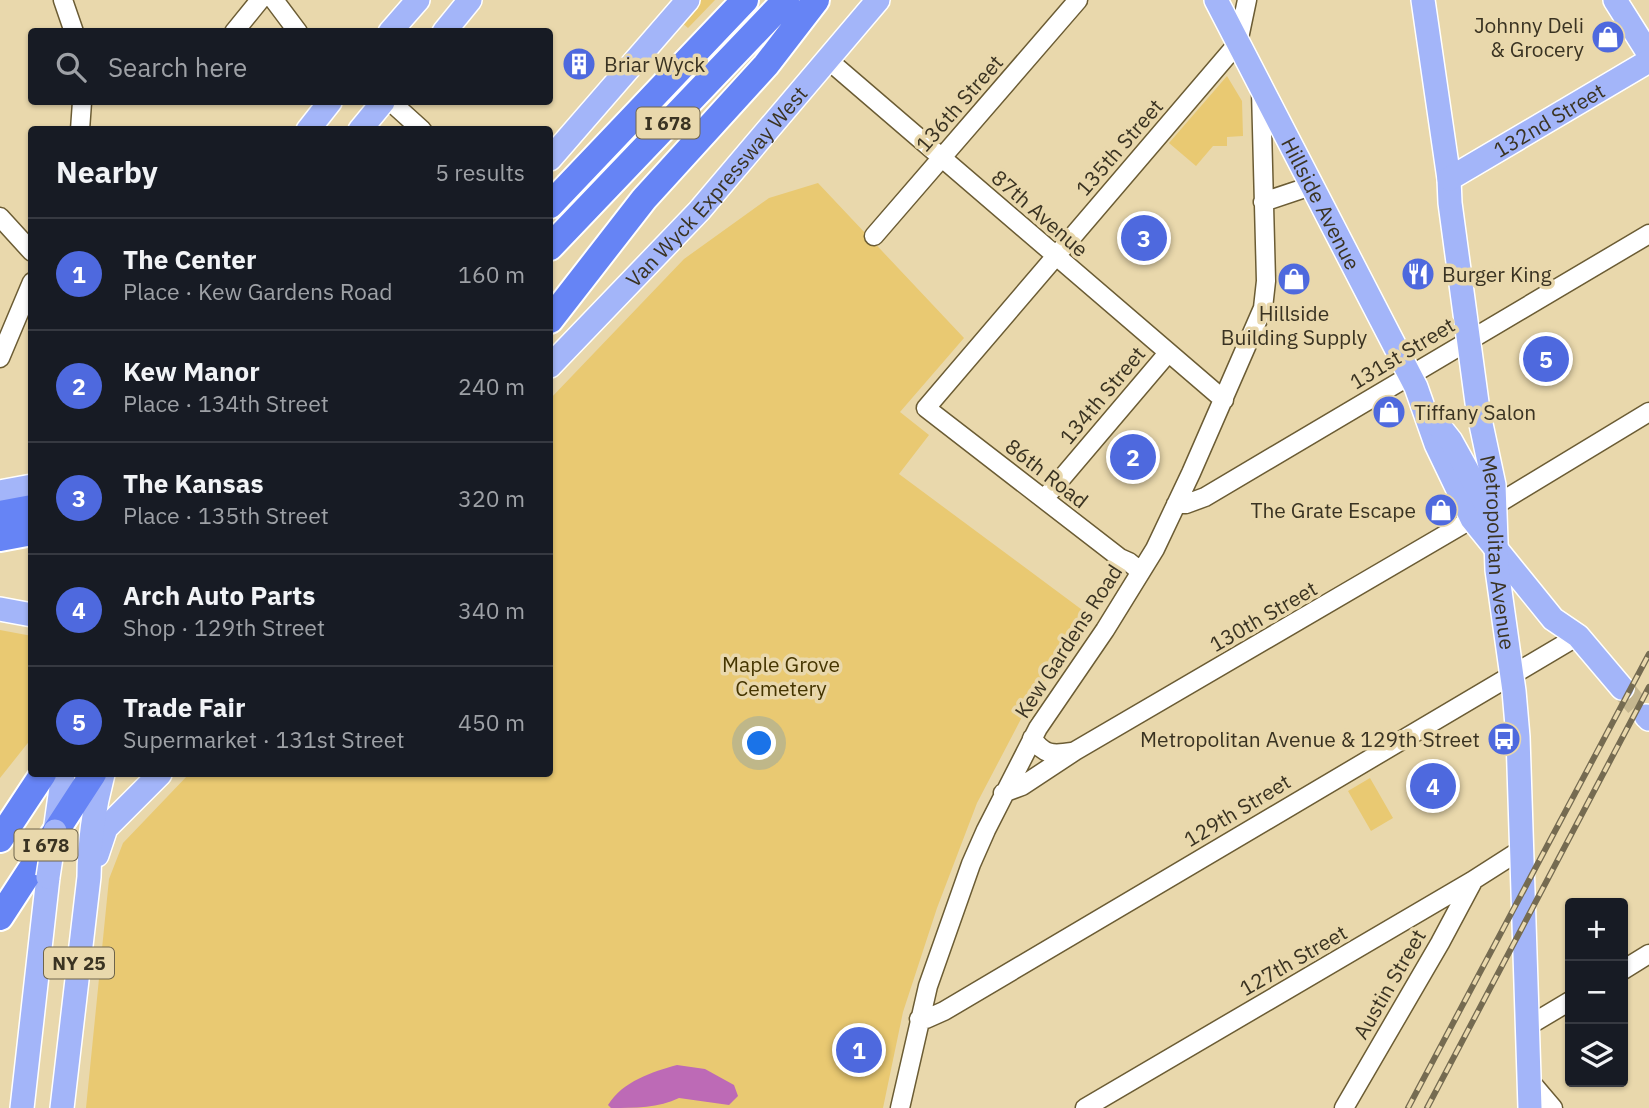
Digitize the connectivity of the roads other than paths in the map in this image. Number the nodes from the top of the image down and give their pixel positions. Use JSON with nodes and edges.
{"nodes":[{"id":1,"x":63,"y":0,"type":"edge"},
{"id":2,"x":260,"y":0,"type":"edge"},
{"id":3,"x":274,"y":0,"type":"edge"},
{"id":4,"x":418,"y":0,"type":"edge"},
{"id":5,"x":470,"y":0,"type":"edge"},
{"id":6,"x":688,"y":0,"type":"edge"},
{"id":7,"x":732,"y":0,"type":"edge"},
{"id":8,"x":745,"y":0,"type":"edge"},
{"id":9,"x":786,"y":0,"type":"edge"},
{"id":10,"x":816,"y":0,"type":"edge"},
{"id":11,"x":835,"y":0,"type":"edge"},
{"id":12,"x":878,"y":0,"type":"edge"},
{"id":13,"x":1078,"y":0,"type":"edge"},
{"id":14,"x":1216,"y":0,"type":"edge"},
{"id":15,"x":1247,"y":0,"type":"edge"},
{"id":16,"x":1423,"y":0,"type":"edge"},
{"id":17,"x":1615,"y":0,"type":"edge"},
{"id":18,"x":73,"y":28,"type":"edge"},
{"id":19,"x":237,"y":28,"type":"edge"},
{"id":20,"x":295,"y":28,"type":"edge"},
{"id":21,"x":394,"y":28,"type":"edge"},
{"id":22,"x":446,"y":28,"type":"edge"},
{"id":23,"x":1237,"y":43,"type":"junction"},
{"id":24,"x":1649,"y":54,"type":"edge"},
{"id":25,"x":689,"y":58,"type":"junction"},
{"id":26,"x":827,"y":59,"type":"junction"},
{"id":27,"x":1649,"y":61,"type":"edge"},
{"id":28,"x":766,"y":65,"type":"junction"},
{"id":29,"x":1261,"y":88,"type":"junction"},
{"id":30,"x":82,"y":105,"type":"edge"},
{"id":31,"x":328,"y":105,"type":"edge"},
{"id":32,"x":381,"y":105,"type":"edge"},
{"id":33,"x":394,"y":105,"type":"edge"},
{"id":34,"x":80,"y":126,"type":"edge"},
{"id":35,"x":311,"y":126,"type":"edge"},
{"id":36,"x":363,"y":126,"type":"edge"},
{"id":37,"x":418,"y":126,"type":"edge"},
{"id":38,"x":553,"y":156,"type":"edge"},
{"id":39,"x":942,"y":158,"type":"junction"},
{"id":40,"x":1449,"y":179,"type":"junction"},
{"id":41,"x":1311,"y":186,"type":"junction"},
{"id":42,"x":644,"y":199,"type":"junction"},
{"id":43,"x":553,"y":202,"type":"edge"},
{"id":44,"x":1263,"y":202,"type":"junction"},
{"id":45,"x":0,"y":217,"type":"edge"},
{"id":46,"x":1649,"y":234,"type":"edge"},
{"id":47,"x":874,"y":236,"type":"dead end"},
{"id":48,"x":553,"y":244,"type":"edge"},
{"id":49,"x":28,"y":248,"type":"edge"},
{"id":50,"x":1056,"y":256,"type":"junction"},
{"id":51,"x":553,"y":290,"type":"edge"},
{"id":52,"x":28,"y":292,"type":"edge"},
{"id":53,"x":553,"y":316,"type":"edge"},
{"id":54,"x":1469,"y":340,"type":"junction"},
{"id":55,"x":1168,"y":353,"type":"junction"},
{"id":56,"x":0,"y":358,"type":"edge"},
{"id":57,"x":553,"y":363,"type":"edge"},
{"id":58,"x":1410,"y":375,"type":"junction"},
{"id":59,"x":1224,"y":400,"type":"junction"},
{"id":60,"x":926,"y":408,"type":"joint"},
{"id":61,"x":1425,"y":408,"type":"junction"},
{"id":62,"x":1478,"y":410,"type":"junction"},
{"id":63,"x":1649,"y":412,"type":"edge"},
{"id":64,"x":1461,"y":459,"type":"junction"},
{"id":65,"x":28,"y":487,"type":"edge"},
{"id":66,"x":0,"y":492,"type":"edge"},
{"id":67,"x":1044,"y":499,"type":"junction"},
{"id":68,"x":1177,"y":504,"type":"junction"},
{"id":69,"x":28,"y":509,"type":"edge"},
{"id":70,"x":0,"y":514,"type":"edge"},
{"id":71,"x":1487,"y":515,"type":"junction"},
{"id":72,"x":28,"y":534,"type":"edge"},
{"id":73,"x":0,"y":538,"type":"edge"},
{"id":74,"x":1496,"y":550,"type":"junction"},
{"id":75,"x":1141,"y":572,"type":"junction"},
{"id":76,"x":0,"y":608,"type":"edge"},
{"id":77,"x":28,"y":614,"type":"edge"},
{"id":78,"x":1578,"y":636,"type":"junction"},
{"id":79,"x":1513,"y":675,"type":"junction"},
{"id":80,"x":1622,"y":688,"type":"tunnel mouth"},
{"id":81,"x":1032,"y":738,"type":"junction"},
{"id":82,"x":1075,"y":751,"type":"junction"},
{"id":83,"x":34,"y":777,"type":"edge"},
{"id":84,"x":41,"y":777,"type":"edge"},
{"id":85,"x":62,"y":777,"type":"edge"},
{"id":86,"x":91,"y":777,"type":"edge"},
{"id":87,"x":102,"y":777,"type":"edge"},
{"id":88,"x":157,"y":777,"type":"edge"},
{"id":89,"x":1003,"y":793,"type":"junction"},
{"id":90,"x":0,"y":812,"type":"edge"},
{"id":91,"x":0,"y":839,"type":"edge"},
{"id":92,"x":1522,"y":849,"type":"junction"},
{"id":93,"x":89,"y":877,"type":"junction"},
{"id":94,"x":1472,"y":881,"type":"junction"},
{"id":95,"x":0,"y":917,"type":"edge"},
{"id":96,"x":1649,"y":954,"type":"edge"},
{"id":97,"x":1628,"y":967,"type":"edge"},
{"id":98,"x":1565,"y":1004,"type":"edge"},
{"id":99,"x":919,"y":1020,"type":"junction"},
{"id":100,"x":1528,"y":1026,"type":"junction"},
{"id":101,"x":29,"y":1043,"type":"junction"},
{"id":102,"x":69,"y":1049,"type":"junction"},
{"id":103,"x":1530,"y":1082,"type":"junction"},
{"id":104,"x":22,"y":1108,"type":"edge"},
{"id":105,"x":62,"y":1108,"type":"edge"},
{"id":106,"x":900,"y":1108,"type":"edge"},
{"id":107,"x":1085,"y":1108,"type":"edge"},
{"id":108,"x":1344,"y":1108,"type":"edge"},
{"id":109,"x":1530,"y":1108,"type":"edge"},
{"id":110,"x":1553,"y":1108,"type":"edge"}],
"edges":[{"from":1,"to":18,"type":"street"},
{"from":2,"to":19,"type":"street"},
{"from":3,"to":20,"type":"street"},
{"from":4,"to":21,"type":"main road"},
{"from":5,"to":22,"type":"main road"},
{"from":6,"to":38,"type":"main road"},
{"from":7,"to":25,"type":"highway"},
{"from":8,"to":25,"type":"highway","number":"I 678"},
{"from":9,"to":48,"type":"highway","number":"I 678"},
{"from":10,"to":28,"type":"highway"},
{"from":11,"to":28,"type":"highway"},
{"from":12,"to":26,"type":"main road","name":"Van Wyck Expressway West"},
{"from":13,"to":39,"type":"street","name":"136th Street"},
{"from":14,"to":23,"type":"main road","name":"Hillside Avenue"},
{"from":15,"to":23,"type":"street"},
{"from":16,"to":40,"type":"main road","name":"Metropolitan Avenue"},
{"from":17,"to":24,"type":"main road"},
{"from":23,"to":29,"type":"main road","name":"Hillside Avenue"},
{"from":23,"to":50,"type":"street","name":"135th Street"},
{"from":25,"to":43,"type":"highway","number":"I 678"},
{"from":26,"to":39,"type":"street","name":"87th Avenue"},
{"from":26,"to":57,"type":"main road","name":"Van Wyck Expressway West"},
{"from":27,"to":40,"type":"main road","name":"132nd Street"},
{"from":28,"to":42,"type":"highway"},
{"from":29,"to":41,"type":"main road","name":"Hillside Avenue"},
{"from":29,"to":44,"type":"street","name":"Kew Gardens Road"},
{"from":30,"to":34,"type":"street"},
{"from":31,"to":35,"type":"main road"},
{"from":32,"to":36,"type":"main road"},
{"from":33,"to":37,"type":"street"},
{"from":39,"to":47,"type":"street","name":"136th Street"},
{"from":39,"to":50,"type":"street","name":"87th Avenue"},
{"from":40,"to":54,"type":"main road","name":"Metropolitan Avenue"},
{"from":41,"to":44,"type":"street"},
{"from":41,"to":58,"type":"main road","name":"Hillside Avenue"},
{"from":42,"to":51,"type":"highway"},
{"from":42,"to":53,"type":"highway"},
{"from":44,"to":59,"type":"street","name":"Kew Gardens Road"},
{"from":45,"to":49,"type":"street"},
{"from":46,"to":54,"type":"street","name":"131st Street"},
{"from":50,"to":55,"type":"street","name":"87th Avenue"},
{"from":50,"to":60,"type":"street","name":"135th Street"},
{"from":52,"to":56,"type":"street"},
{"from":54,"to":58,"type":"street","name":"131st Street"},
{"from":54,"to":62,"type":"main road","name":"Metropolitan Avenue"},
{"from":55,"to":59,"type":"street","name":"87th Avenue"},
{"from":55,"to":67,"type":"street","name":"134th Street"},
{"from":58,"to":61,"type":"main road","name":"Hillside Avenue"},
{"from":58,"to":68,"type":"street","name":"131st Street"},
{"from":59,"to":68,"type":"street","name":"Kew Gardens Road"},
{"from":60,"to":67,"type":"street","name":"86th Road"},
{"from":61,"to":64,"type":"main road","name":"Hillside Avenue"},
{"from":61,"to":71,"type":"main road","name":"Hillside Avenue"},
{"from":62,"to":64,"type":"main road"},
{"from":62,"to":71,"type":"main road","name":"Metropolitan Avenue"},
{"from":63,"to":71,"type":"street","name":"130th Street"},
{"from":64,"to":71,"type":"main road","name":"Hillside Avenue"},
{"from":65,"to":66,"type":"main road"},
{"from":67,"to":75,"type":"street","name":"86th Road"},
{"from":68,"to":75,"type":"street","name":"Kew Gardens Road"},
{"from":69,"to":70,"type":"highway"},
{"from":71,"to":74,"type":"main road","name":"Metropolitan Avenue"},
{"from":71,"to":78,"type":"main road","name":"Hillside Avenue"},
{"from":71,"to":82,"type":"street","name":"130th Street"},
{"from":72,"to":73,"type":"highway"},
{"from":74,"to":78,"type":"main road","name":"Hillside Avenue"},
{"from":74,"to":79,"type":"main road","name":"Metropolitan Avenue"},
{"from":75,"to":81,"type":"street","name":"Kew Gardens Road"},
{"from":76,"to":77,"type":"main road"},
{"from":78,"to":79,"type":"street","name":"129th Street"},
{"from":78,"to":80,"type":"main road","name":"Hillside Avenue"},
{"from":79,"to":92,"type":"main road","name":"Metropolitan Avenue"},
{"from":79,"to":99,"type":"street","name":"129th Street"},
{"from":81,"to":82,"type":"street"},
{"from":81,"to":89,"type":"street","name":"Kew Gardens Road"},
{"from":82,"to":89,"type":"street","name":"130th Street"},
{"from":83,"to":90,"type":"highway"},
{"from":84,"to":91,"type":"highway","number":"I 678"},
{"from":85,"to":101,"type":"main road","number":"NY 25","bridge":true},
{"from":86,"to":95,"type":"highway","number":"I 678"},
{"from":87,"to":93,"type":"main road","number":"NY 25"},
{"from":88,"to":93,"type":"main road"},
{"from":89,"to":99,"type":"street","name":"Kew Gardens Road"},
{"from":92,"to":94,"type":"street","name":"127th Street"},
{"from":92,"to":100,"type":"main road","name":"Metropolitan Avenue"},
{"from":93,"to":102,"type":"main road","number":"NY 25"},
{"from":94,"to":107,"type":"street","name":"127th Street"},
{"from":94,"to":108,"type":"street","name":"Austin Street"},
{"from":96,"to":97,"type":"street"},
{"from":98,"to":100,"type":"street"},
{"from":99,"to":106,"type":"street","name":"Kew Gardens Road"},
{"from":100,"to":103,"type":"main road","name":"Metropolitan Avenue"},
{"from":101,"to":102,"type":"main road"},
{"from":101,"to":104,"type":"main road","number":"NY 25"},
{"from":102,"to":105,"type":"main road","number":"NY 25"},
{"from":103,"to":109,"type":"main road","name":"Metropolitan Avenue"},
{"from":103,"to":110,"type":"street"}]}
